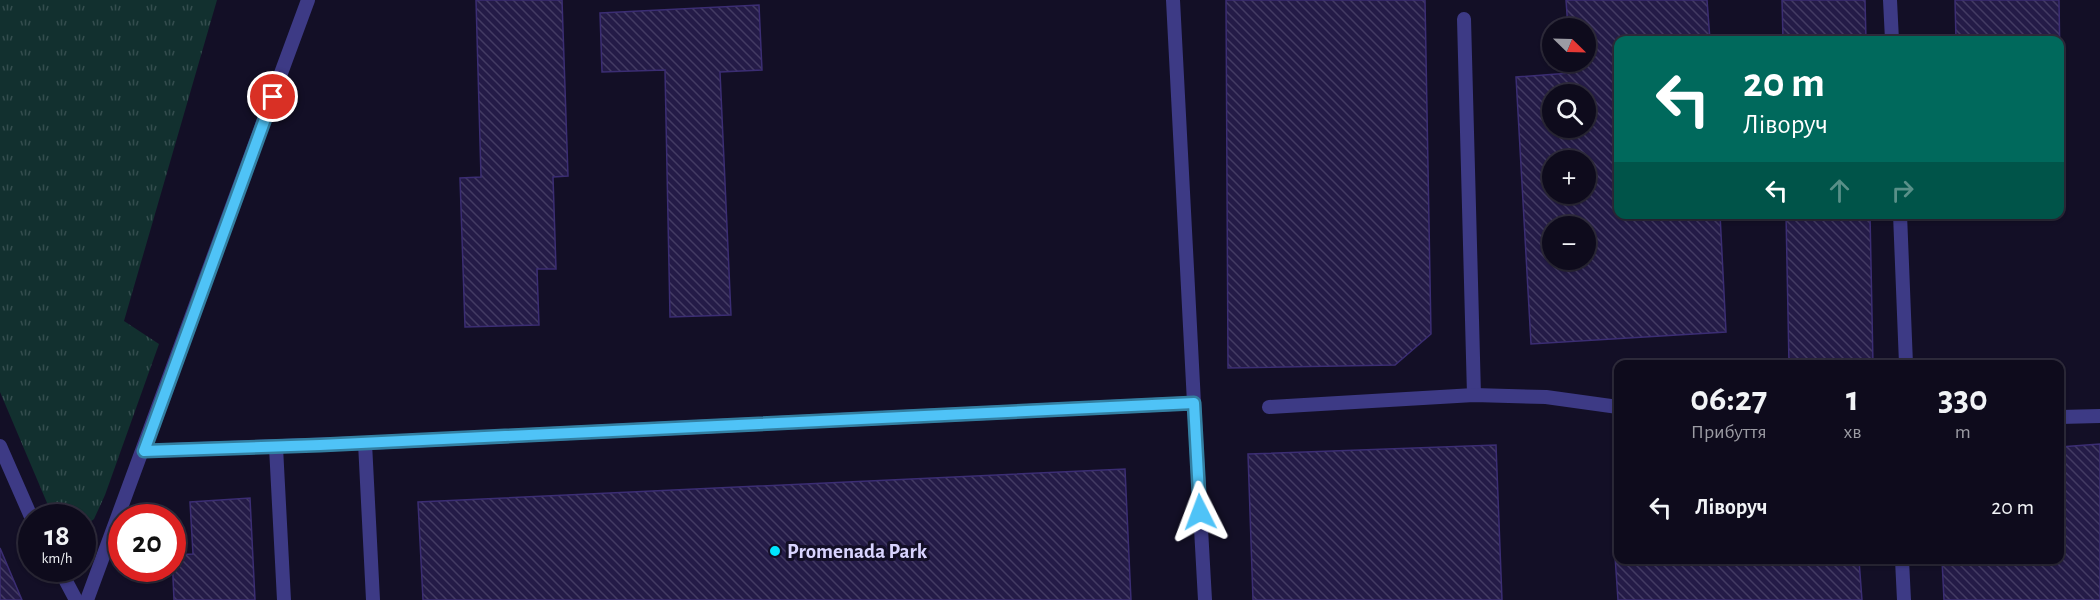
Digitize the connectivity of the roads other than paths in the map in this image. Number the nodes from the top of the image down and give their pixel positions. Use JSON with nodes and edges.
{"nodes":[{"id":1,"x":308,"y":0,"type":"edge"},
{"id":2,"x":1173,"y":0,"type":"edge"},
{"id":3,"x":1890,"y":0,"type":"edge"},
{"id":4,"x":1464,"y":19,"type":"dead end"},
{"id":5,"x":1892,"y":36,"type":"edge"},
{"id":6,"x":1900,"y":219,"type":"edge"},
{"id":7,"x":1906,"y":360,"type":"edge"},
{"id":8,"x":1474,"y":395,"type":"junction"},
{"id":9,"x":1194,"y":403,"type":"junction"},
{"id":10,"x":1614,"y":406,"type":"edge"},
{"id":11,"x":1269,"y":407,"type":"dead end"},
{"id":12,"x":2100,"y":416,"type":"edge"},
{"id":13,"x":2064,"y":417,"type":"edge"},
{"id":14,"x":365,"y":443,"type":"junction"},
{"id":15,"x":0,"y":446,"type":"edge"},
{"id":16,"x":276,"y":447,"type":"junction"},
{"id":17,"x":144,"y":451,"type":"junction"},
{"id":18,"x":25,"y":504,"type":"edge"},
{"id":19,"x":1902,"y":564,"type":"edge"},
{"id":20,"x":66,"y":582,"type":"edge"},
{"id":21,"x":76,"y":600,"type":"edge"},
{"id":22,"x":87,"y":600,"type":"edge"},
{"id":23,"x":284,"y":600,"type":"edge"},
{"id":24,"x":373,"y":600,"type":"edge"},
{"id":25,"x":1205,"y":600,"type":"edge"},
{"id":26,"x":1904,"y":600,"type":"edge"}],
"edges":[{"from":1,"to":17,"type":"lane"},
{"from":2,"to":9,"type":"lane"},
{"from":3,"to":5,"type":"lane"},
{"from":4,"to":8,"type":"lane"},
{"from":6,"to":7,"type":"lane"},
{"from":8,"to":10,"type":"lane"},
{"from":8,"to":11,"type":"lane"},
{"from":9,"to":14,"type":"lane"},
{"from":9,"to":25,"type":"lane"},
{"from":12,"to":13,"type":"lane"},
{"from":14,"to":16,"type":"lane"},
{"from":14,"to":24,"type":"lane"},
{"from":15,"to":18,"type":"lane"},
{"from":16,"to":17,"type":"lane"},
{"from":16,"to":23,"type":"lane"},
{"from":17,"to":22,"type":"lane"},
{"from":19,"to":26,"type":"lane"},
{"from":20,"to":21,"type":"lane"}]}
